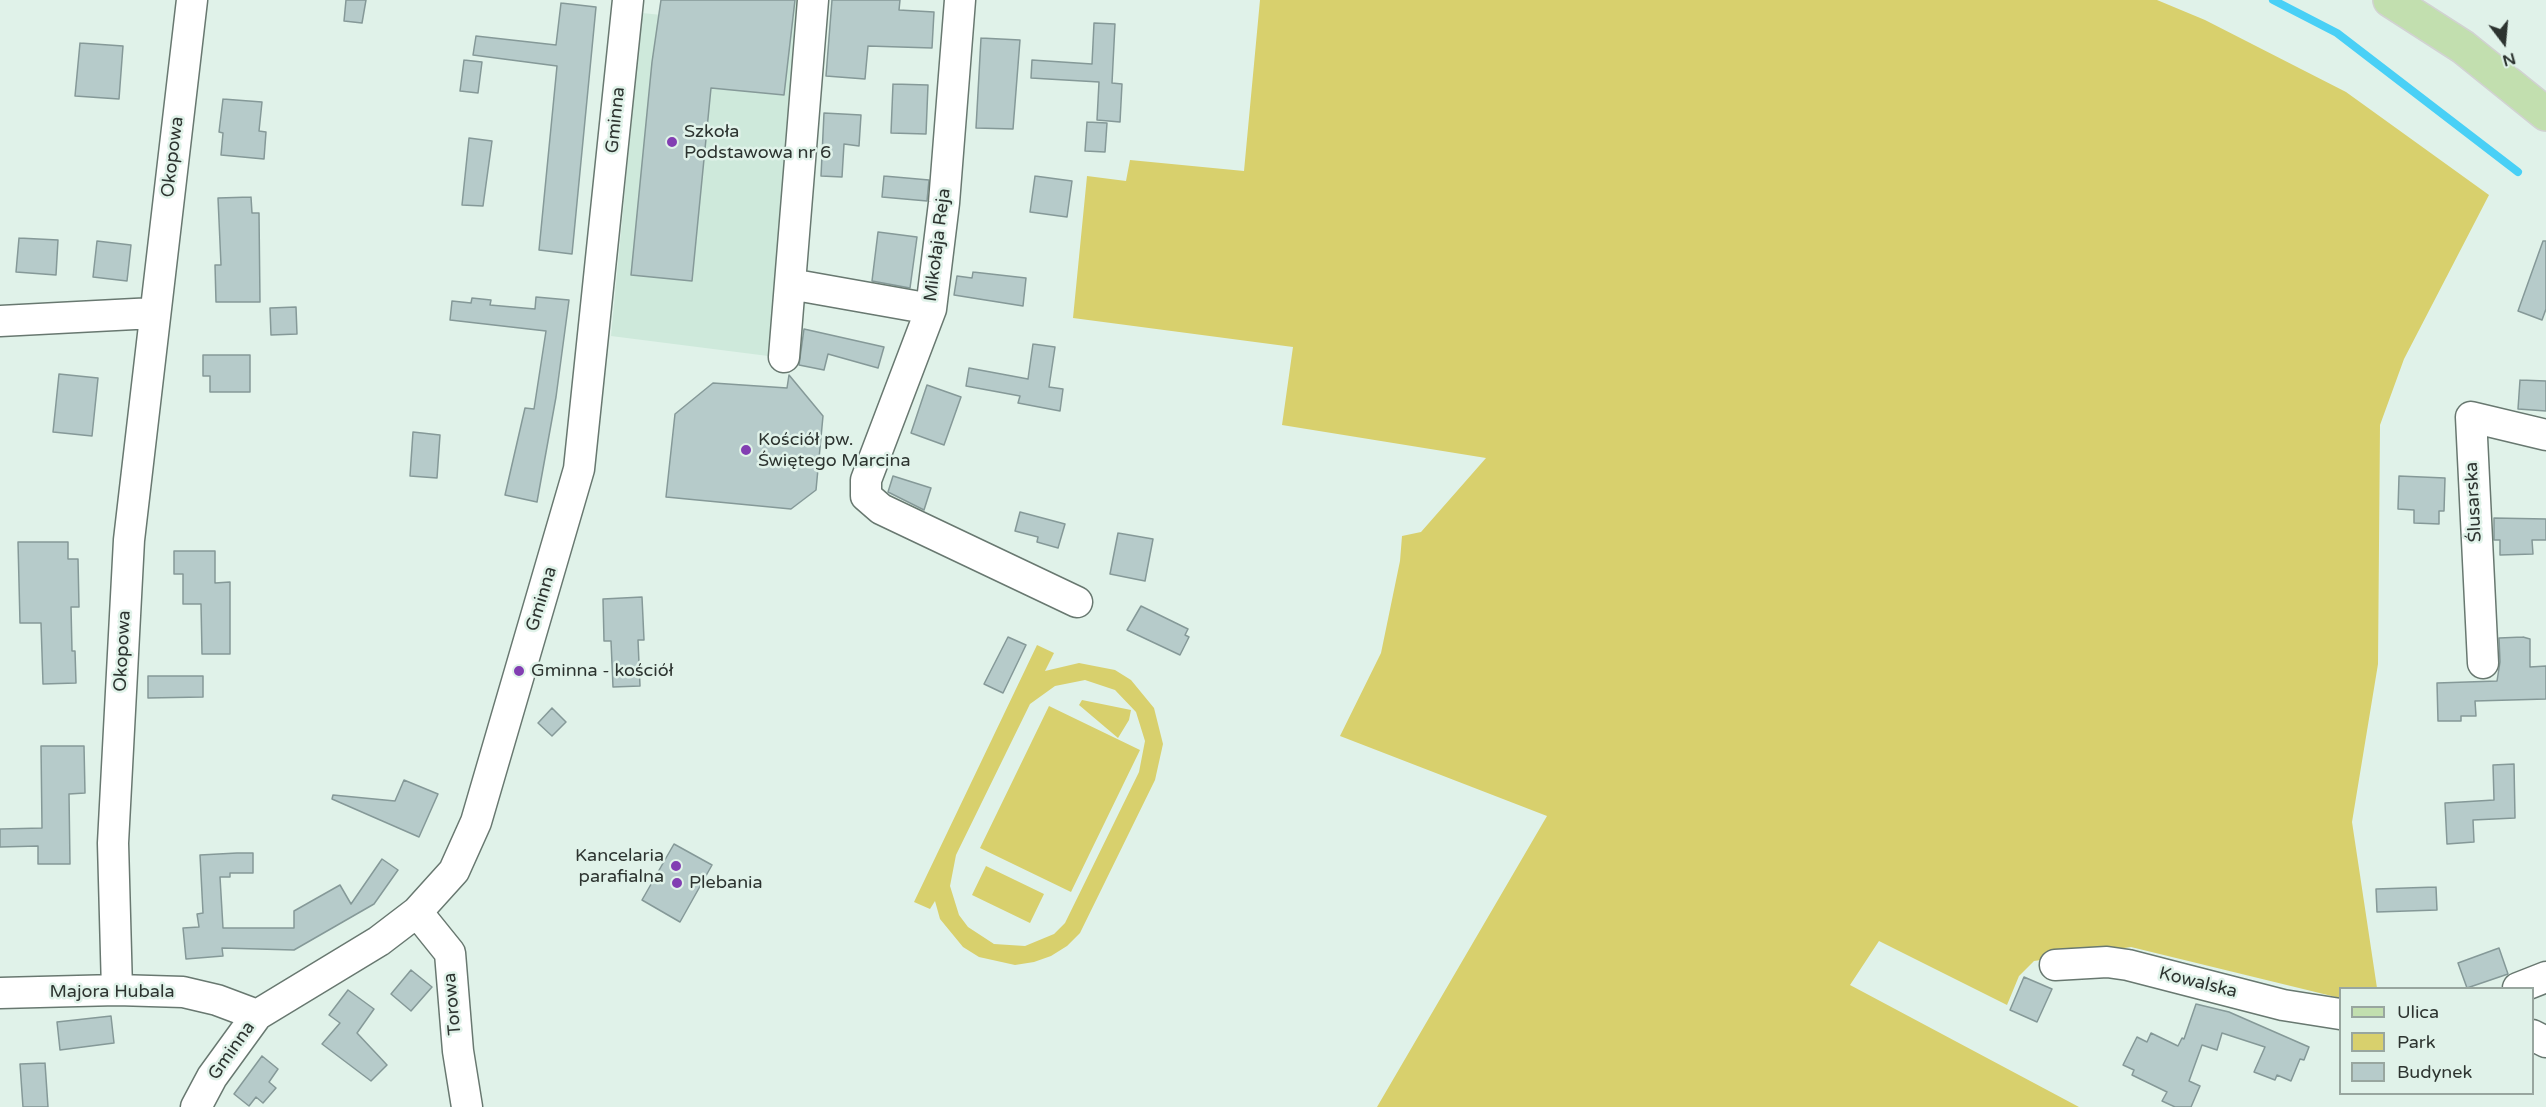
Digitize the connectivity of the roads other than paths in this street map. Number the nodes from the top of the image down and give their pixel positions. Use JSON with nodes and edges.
{"nodes":[{"id":1,"x":192,"y":0,"type":"edge"},
{"id":2,"x":628,"y":0,"type":"edge"},
{"id":3,"x":813,"y":0,"type":"edge"},
{"id":4,"x":960,"y":0,"type":"edge"},
{"id":5,"x":2390,"y":0,"type":"edge"},
{"id":6,"x":2546,"y":114,"type":"edge"},
{"id":7,"x":790,"y":284,"type":"junction"},
{"id":8,"x":931,"y":309,"type":"junction"},
{"id":9,"x":154,"y":313,"type":"junction"},
{"id":10,"x":0,"y":321,"type":"edge"},
{"id":11,"x":784,"y":357,"type":"dead end"},
{"id":12,"x":2546,"y":435,"type":"edge"},
{"id":13,"x":1077,"y":602,"type":"dead end"},
{"id":14,"x":2483,"y":663,"type":"dead end"},
{"id":15,"x":417,"y":912,"type":"junction"},
{"id":16,"x":2055,"y":965,"type":"dead end"},
{"id":17,"x":2546,"y":977,"type":"edge"},
{"id":18,"x":2521,"y":987,"type":"edge"},
{"id":19,"x":117,"y":990,"type":"junction"},
{"id":20,"x":0,"y":993,"type":"edge"},
{"id":21,"x":2339,"y":1014,"type":"edge"},
{"id":22,"x":257,"y":1015,"type":"junction"},
{"id":23,"x":196,"y":1107,"type":"edge"},
{"id":24,"x":467,"y":1107,"type":"edge"}],
"edges":[{"from":1,"to":9,"type":"street","name":"Okopowa"},
{"from":2,"to":15,"type":"street","name":"Gminna"},
{"from":3,"to":7,"type":"street"},
{"from":4,"to":8,"type":"street","name":"Mikołaja Reja"},
{"from":5,"to":6,"type":"main road"},
{"from":7,"to":8,"type":"street"},
{"from":7,"to":11,"type":"street"},
{"from":8,"to":13,"type":"street","name":"Mikołaja Reja"},
{"from":9,"to":10,"type":"street"},
{"from":9,"to":19,"type":"street","name":"Okopowa"},
{"from":12,"to":14,"type":"street","name":"Ślusarska"},
{"from":15,"to":22,"type":"street","name":"Gminna"},
{"from":15,"to":24,"type":"street","name":"Torowa"},
{"from":16,"to":21,"type":"street","name":"Kowalska"},
{"from":17,"to":18,"type":"street"},
{"from":19,"to":20,"type":"street","name":"Majora Hubala"},
{"from":19,"to":22,"type":"street","name":"Majora Hubala"},
{"from":22,"to":23,"type":"street","name":"Gminna"}]}
